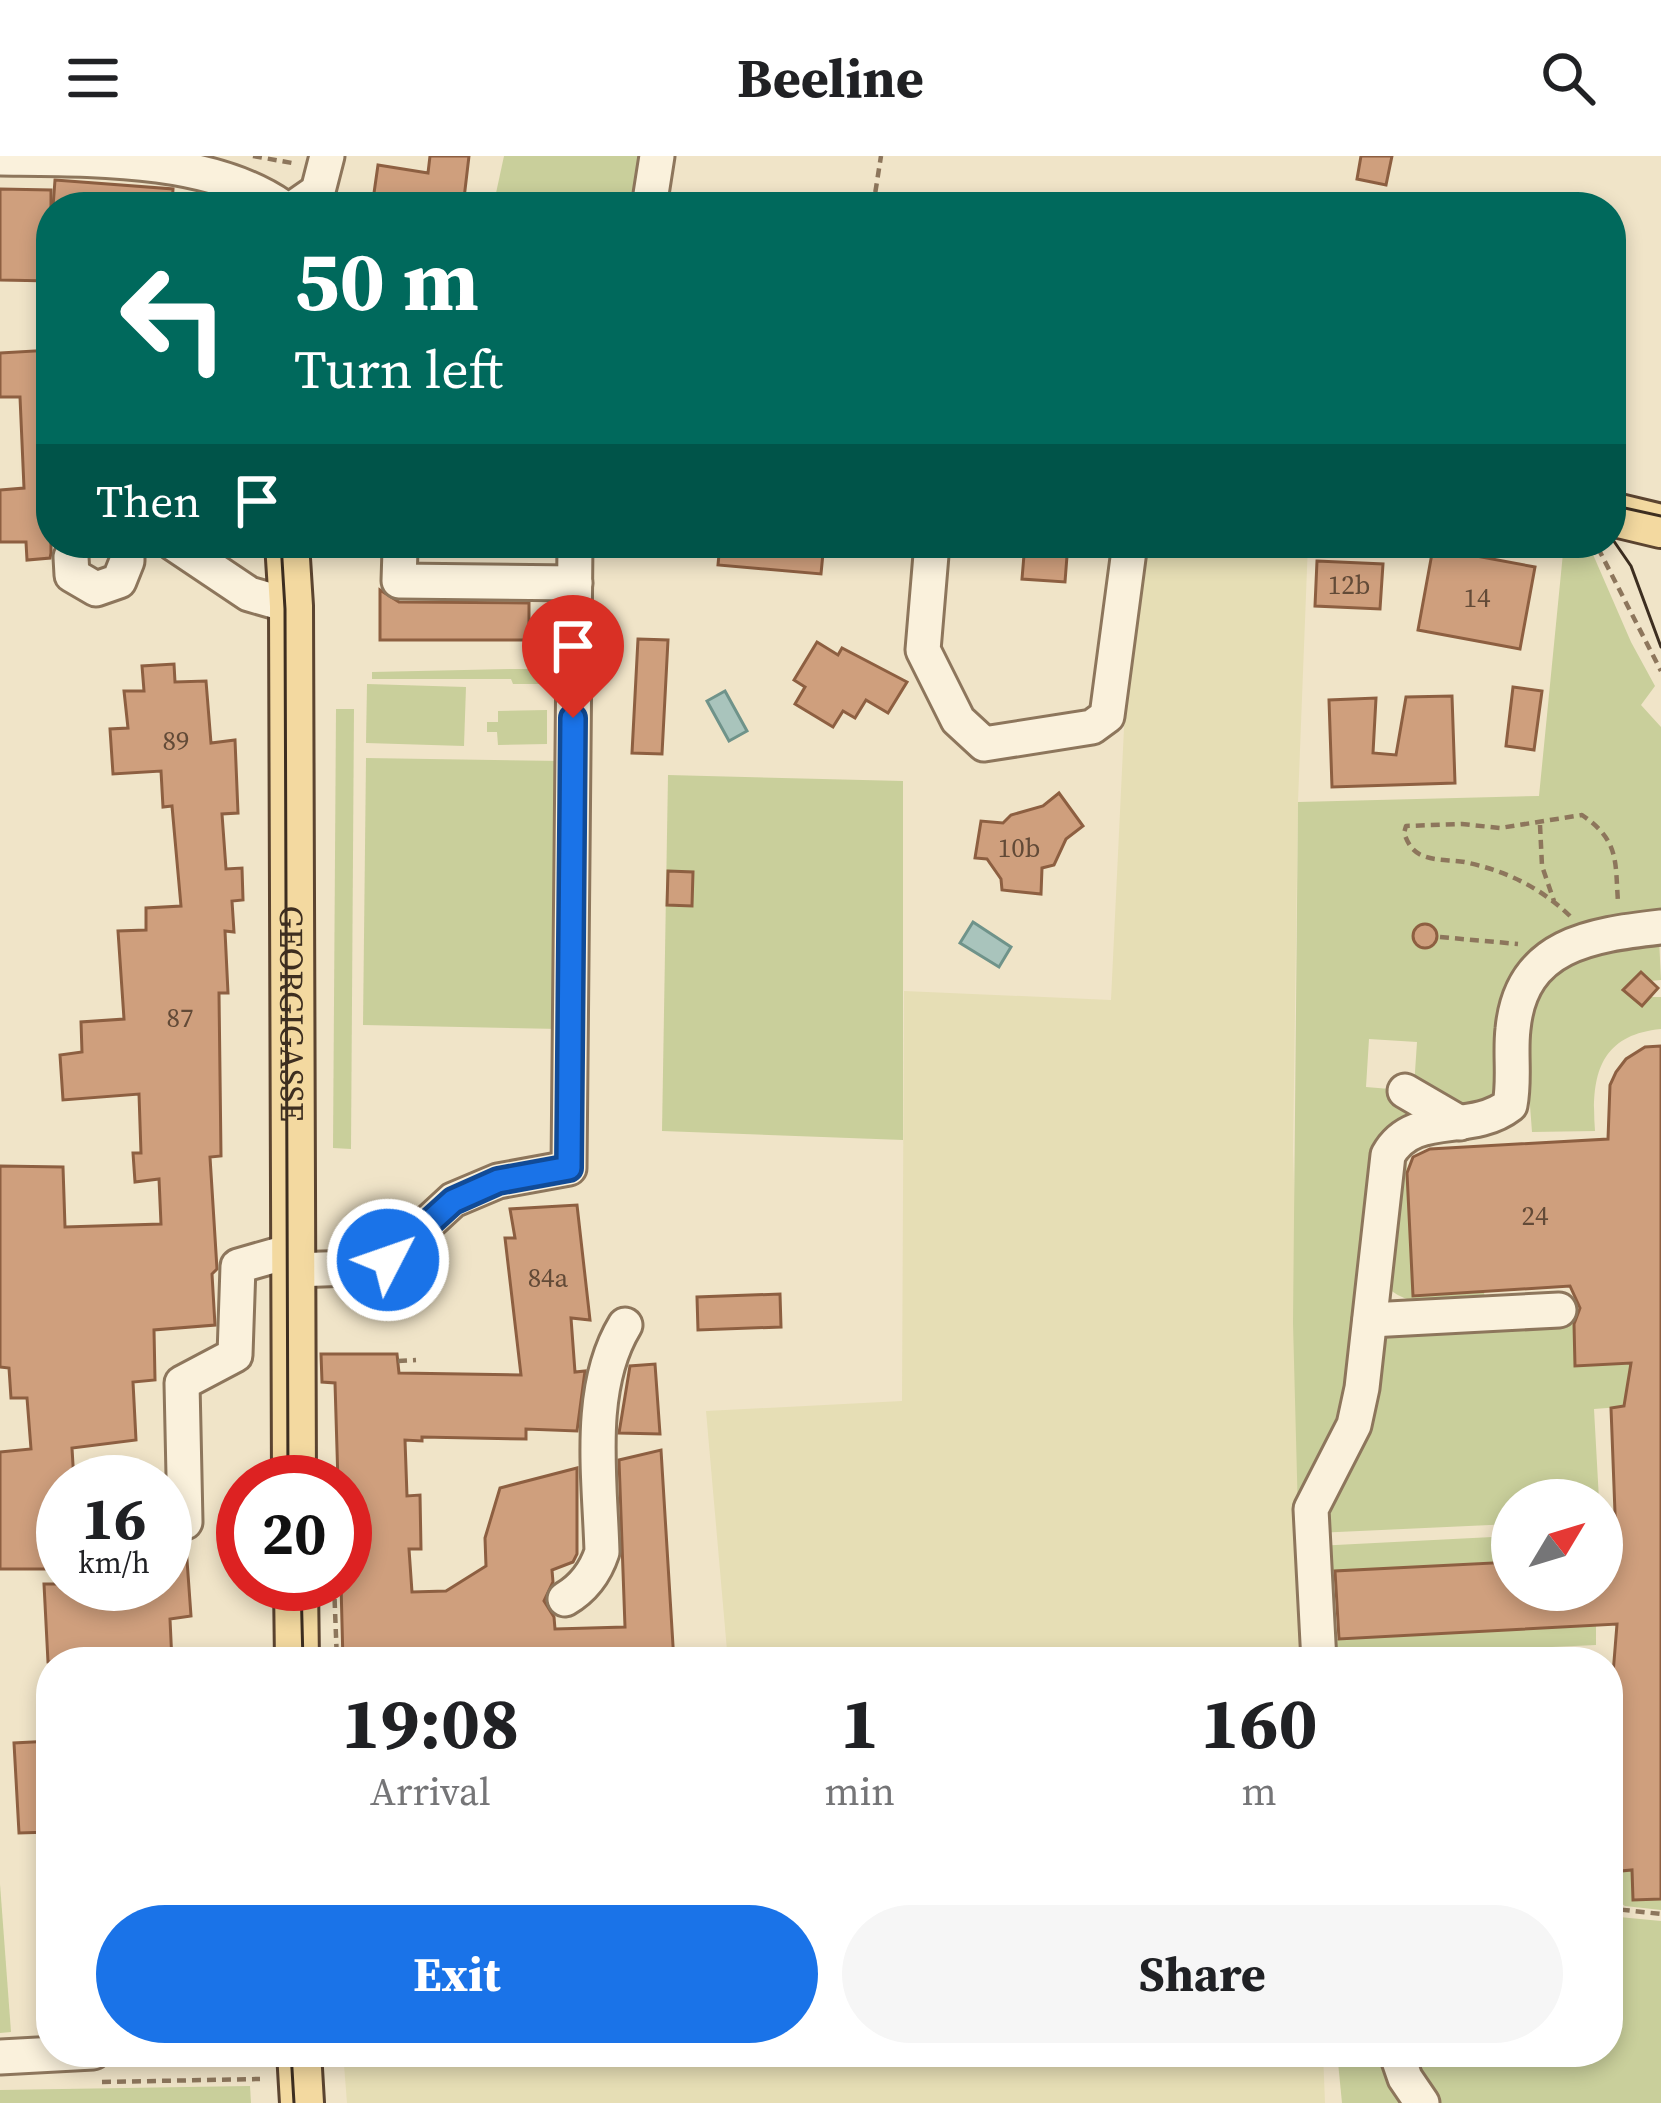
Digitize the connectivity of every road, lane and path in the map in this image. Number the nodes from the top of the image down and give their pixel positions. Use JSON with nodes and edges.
{"nodes":[{"id":1,"x":254,"y":156,"type":"edge"},
{"id":2,"x":657,"y":156,"type":"edge"},
{"id":3,"x":881,"y":156,"type":"edge"},
{"id":4,"x":0,"y":158,"type":"edge"},
{"id":5,"x":316,"y":162,"type":"edge"},
{"id":6,"x":257,"y":192,"type":"edge"},
{"id":7,"x":315,"y":192,"type":"edge"},
{"id":8,"x":652,"y":192,"type":"edge"},
{"id":9,"x":875,"y":192,"type":"edge"},
{"id":10,"x":1626,"y":518,"type":"edge"},
{"id":11,"x":1661,"y":526,"type":"edge"},
{"id":12,"x":71,"y":558,"type":"edge"},
{"id":13,"x":128,"y":558,"type":"edge"},
{"id":14,"x":195,"y":558,"type":"edge"},
{"id":15,"x":288,"y":558,"type":"edge"},
{"id":16,"x":400,"y":558,"type":"edge"},
{"id":17,"x":575,"y":558,"type":"edge"},
{"id":18,"x":931,"y":558,"type":"edge"},
{"id":19,"x":1128,"y":558,"type":"edge"},
{"id":20,"x":1602,"y":558,"type":"edge"},
{"id":21,"x":574,"y":583,"type":"junction"},
{"id":22,"x":291,"y":606,"type":"junction"},
{"id":23,"x":1661,"y":671,"type":"edge"},
{"id":24,"x":1540,"y":823,"type":"junction"},
{"id":25,"x":1554,"y":901,"type":"junction"},
{"id":26,"x":1620,"y":912,"type":"dead end"},
{"id":27,"x":1581,"y":927,"type":"dead end"},
{"id":28,"x":1661,"y":927,"type":"edge"},
{"id":29,"x":1440,"y":937,"type":"dead end"},
{"id":30,"x":1547,"y":958,"type":"junction"},
{"id":31,"x":1405,"y":1090,"type":"dead end"},
{"id":32,"x":1460,"y":1123,"type":"junction"},
{"id":33,"x":294,"y":1260,"type":"junction"},
{"id":34,"x":1558,"y":1310,"type":"dead end"},
{"id":35,"x":1370,"y":1320,"type":"junction"},
{"id":36,"x":625,"y":1324,"type":"dead end"},
{"id":37,"x":398,"y":1360,"type":"dead end"},
{"id":38,"x":416,"y":1360,"type":"dead end"},
{"id":39,"x":184,"y":1455,"type":"edge"},
{"id":40,"x":295,"y":1455,"type":"edge"},
{"id":41,"x":565,"y":1599,"type":"dead end"},
{"id":42,"x":296,"y":1611,"type":"edge"},
{"id":43,"x":335,"y":1611,"type":"edge"},
{"id":44,"x":297,"y":1647,"type":"edge"},
{"id":45,"x":336,"y":1647,"type":"edge"},
{"id":46,"x":1318,"y":1647,"type":"edge"},
{"id":47,"x":1623,"y":1911,"type":"edge"},
{"id":48,"x":1661,"y":1914,"type":"edge"},
{"id":49,"x":0,"y":2057,"type":"edge"},
{"id":50,"x":36,"y":2061,"type":"edge"},
{"id":51,"x":92,"y":2067,"type":"edge"},
{"id":52,"x":300,"y":2067,"type":"edge"},
{"id":53,"x":1401,"y":2067,"type":"edge"},
{"id":54,"x":260,"y":2079,"type":"dead end"},
{"id":55,"x":302,"y":2103,"type":"edge"},
{"id":56,"x":1422,"y":2103,"type":"edge"}],
"edges":[{"from":1,"to":5,"type":"path"},
{"from":2,"to":8,"type":"street"},
{"from":3,"to":9,"type":"path"},
{"from":4,"to":6,"type":"street"},
{"from":5,"to":7,"type":"street"},
{"from":10,"to":11,"type":"main road"},
{"from":12,"to":13,"type":"street"},
{"from":14,"to":22,"type":"street"},
{"from":15,"to":22,"type":"main road","name":"GEORGIGASSE"},
{"from":16,"to":21,"type":"street"},
{"from":17,"to":21,"type":"street"},
{"from":18,"to":19,"type":"street"},
{"from":20,"to":23,"type":"path"},
{"from":21,"to":33,"type":"street"},
{"from":22,"to":33,"type":"main road","name":"GEORGIGASSE"},
{"from":24,"to":25,"type":"path"},
{"from":24,"to":25,"type":"path"},
{"from":24,"to":26,"type":"path"},
{"from":25,"to":27,"type":"path"},
{"from":28,"to":30,"type":"street"},
{"from":29,"to":30,"type":"path"},
{"from":30,"to":32,"type":"street"},
{"from":31,"to":32,"type":"street"},
{"from":32,"to":35,"type":"street"},
{"from":33,"to":39,"type":"street"},
{"from":33,"to":40,"type":"main road","name":"GEORGIGASSE"},
{"from":34,"to":35,"type":"street"},
{"from":35,"to":46,"type":"street"},
{"from":36,"to":41,"type":"street"},
{"from":37,"to":38,"type":"path"},
{"from":42,"to":44,"type":"main road"},
{"from":43,"to":45,"type":"path"},
{"from":47,"to":48,"type":"path"},
{"from":49,"to":50,"type":"street"},
{"from":51,"to":54,"type":"path"},
{"from":52,"to":55,"type":"main road"},
{"from":53,"to":56,"type":"street"}]}
